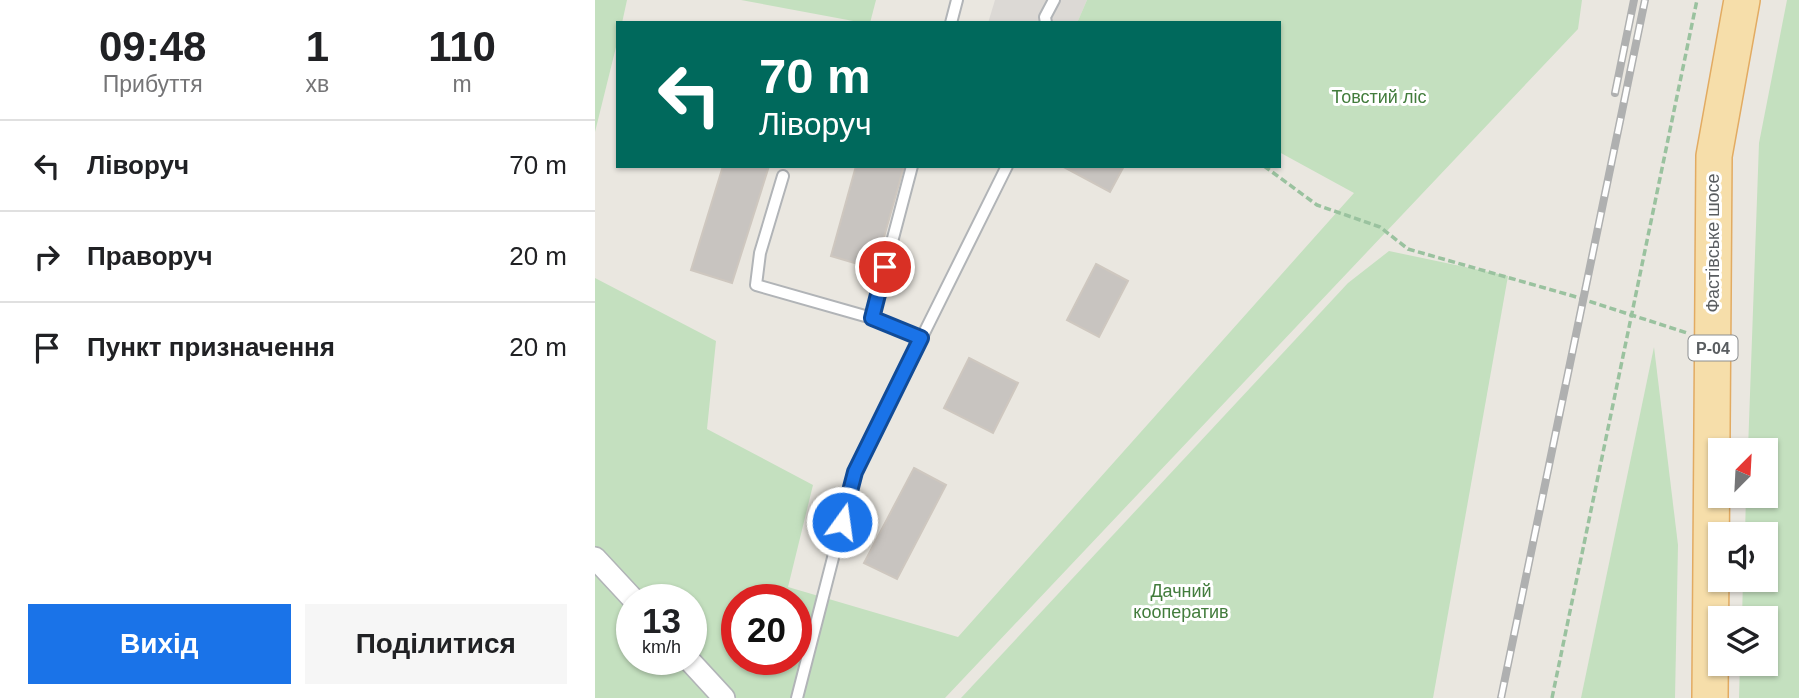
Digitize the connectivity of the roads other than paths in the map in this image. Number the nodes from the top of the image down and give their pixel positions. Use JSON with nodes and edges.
{"nodes":[{"id":1,"x":957,"y":0,"type":"edge"},
{"id":2,"x":1054,"y":0,"type":"edge"},
{"id":3,"x":1742,"y":0,"type":"edge"},
{"id":4,"x":952,"y":21,"type":"edge"},
{"id":5,"x":1046,"y":21,"type":"edge"},
{"id":6,"x":911,"y":168,"type":"edge"},
{"id":7,"x":1006,"y":168,"type":"edge"},
{"id":8,"x":783,"y":176,"type":"dead end"},
{"id":9,"x":872,"y":318,"type":"junction"},
{"id":10,"x":921,"y":338,"type":"junction"},
{"id":11,"x":598,"y":565,"type":"edge"},
{"id":12,"x":618,"y":584,"type":"edge"},
{"id":13,"x":703,"y":675,"type":"edge"},
{"id":14,"x":725,"y":698,"type":"edge"},
{"id":15,"x":797,"y":698,"type":"edge"},
{"id":16,"x":1710,"y":698,"type":"edge"}],
"edges":[{"from":1,"to":4,"type":"lane"},
{"from":2,"to":5,"type":"lane"},
{"from":3,"to":16,"type":"main road","name":"Фастівське шосе","number":"Р-04"},
{"from":6,"to":9,"type":"lane"},
{"from":7,"to":10,"type":"lane"},
{"from":8,"to":9,"type":"lane"},
{"from":9,"to":10,"type":"lane"},
{"from":10,"to":15,"type":"lane"},
{"from":11,"to":12,"type":"street"},
{"from":13,"to":14,"type":"street"}]}
